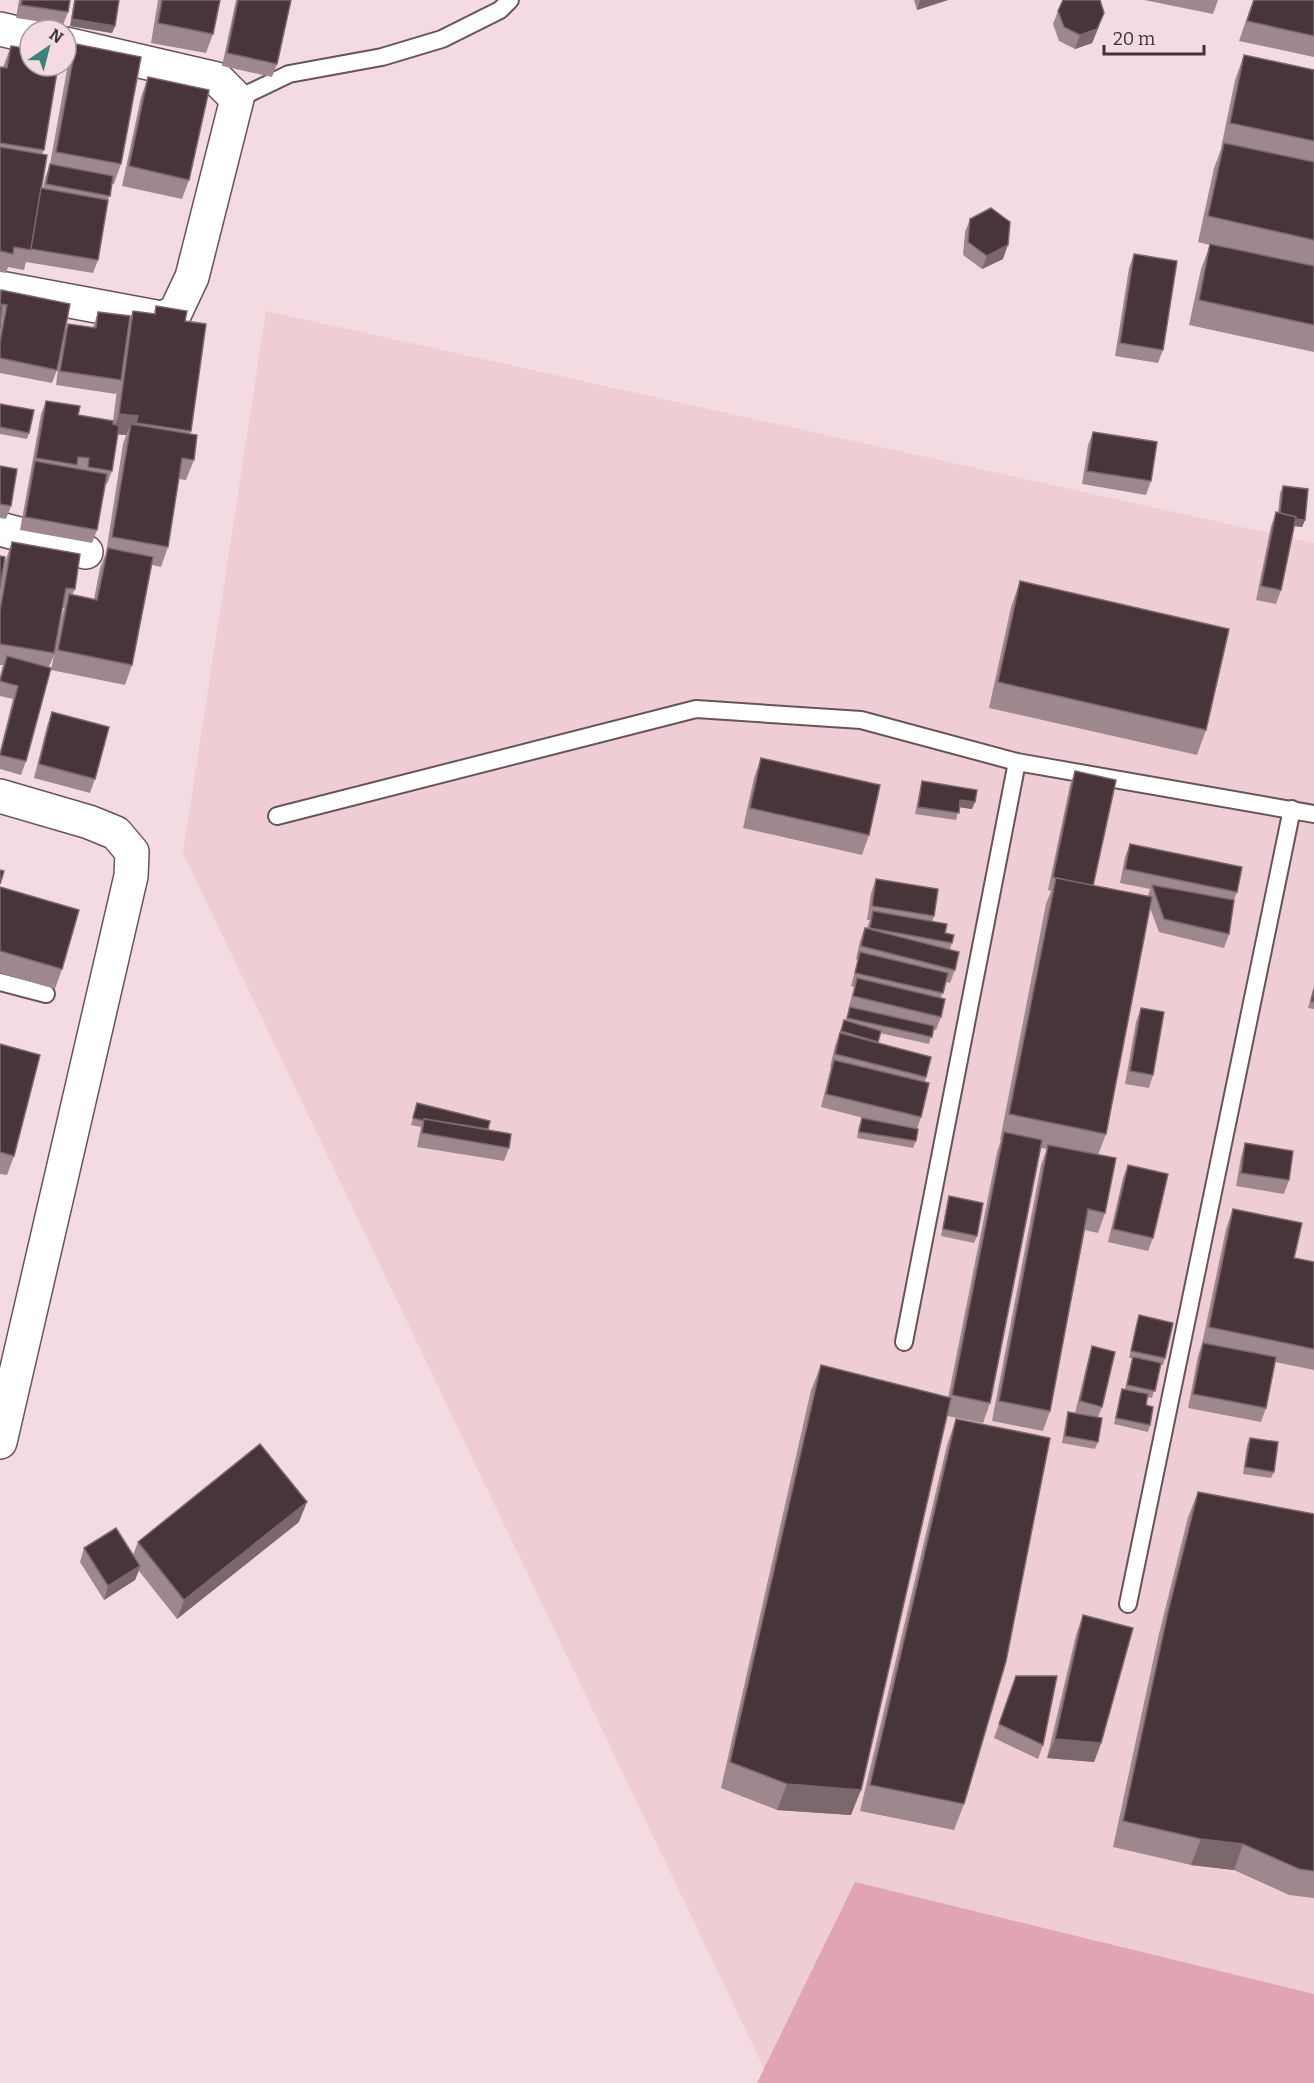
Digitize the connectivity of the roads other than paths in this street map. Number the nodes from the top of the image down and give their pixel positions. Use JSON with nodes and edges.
{"nodes":[{"id":1,"x":510,"y":0,"type":"edge"},
{"id":2,"x":0,"y":29,"type":"edge"},
{"id":3,"x":18,"y":33,"type":"edge"},
{"id":4,"x":78,"y":47,"type":"edge"},
{"id":5,"x":237,"y":99,"type":"junction"},
{"id":6,"x":0,"y":288,"type":"edge"},
{"id":7,"x":0,"y":529,"type":"edge"},
{"id":8,"x":86,"y":552,"type":"dead end"},
{"id":9,"x":1017,"y":762,"type":"junction"},
{"id":10,"x":0,"y":796,"type":"edge"},
{"id":11,"x":1292,"y":809,"type":"junction"},
{"id":12,"x":1314,"y":814,"type":"edge"},
{"id":13,"x":277,"y":816,"type":"dead end"},
{"id":14,"x":0,"y":982,"type":"edge"},
{"id":15,"x":46,"y":994,"type":"dead end"},
{"id":16,"x":904,"y":1342,"type":"dead end"},
{"id":17,"x":0,"y":1442,"type":"edge"},
{"id":18,"x":1128,"y":1604,"type":"dead end"}],
"edges":[{"from":1,"to":5,"type":"lane"},
{"from":2,"to":3,"type":"street"},
{"from":4,"to":5,"type":"street"},
{"from":5,"to":6,"type":"street"},
{"from":7,"to":8,"type":"street"},
{"from":9,"to":11,"type":"lane"},
{"from":9,"to":13,"type":"lane"},
{"from":9,"to":16,"type":"lane"},
{"from":10,"to":17,"type":"street"},
{"from":11,"to":12,"type":"lane"},
{"from":11,"to":18,"type":"lane"},
{"from":14,"to":15,"type":"lane"}]}
